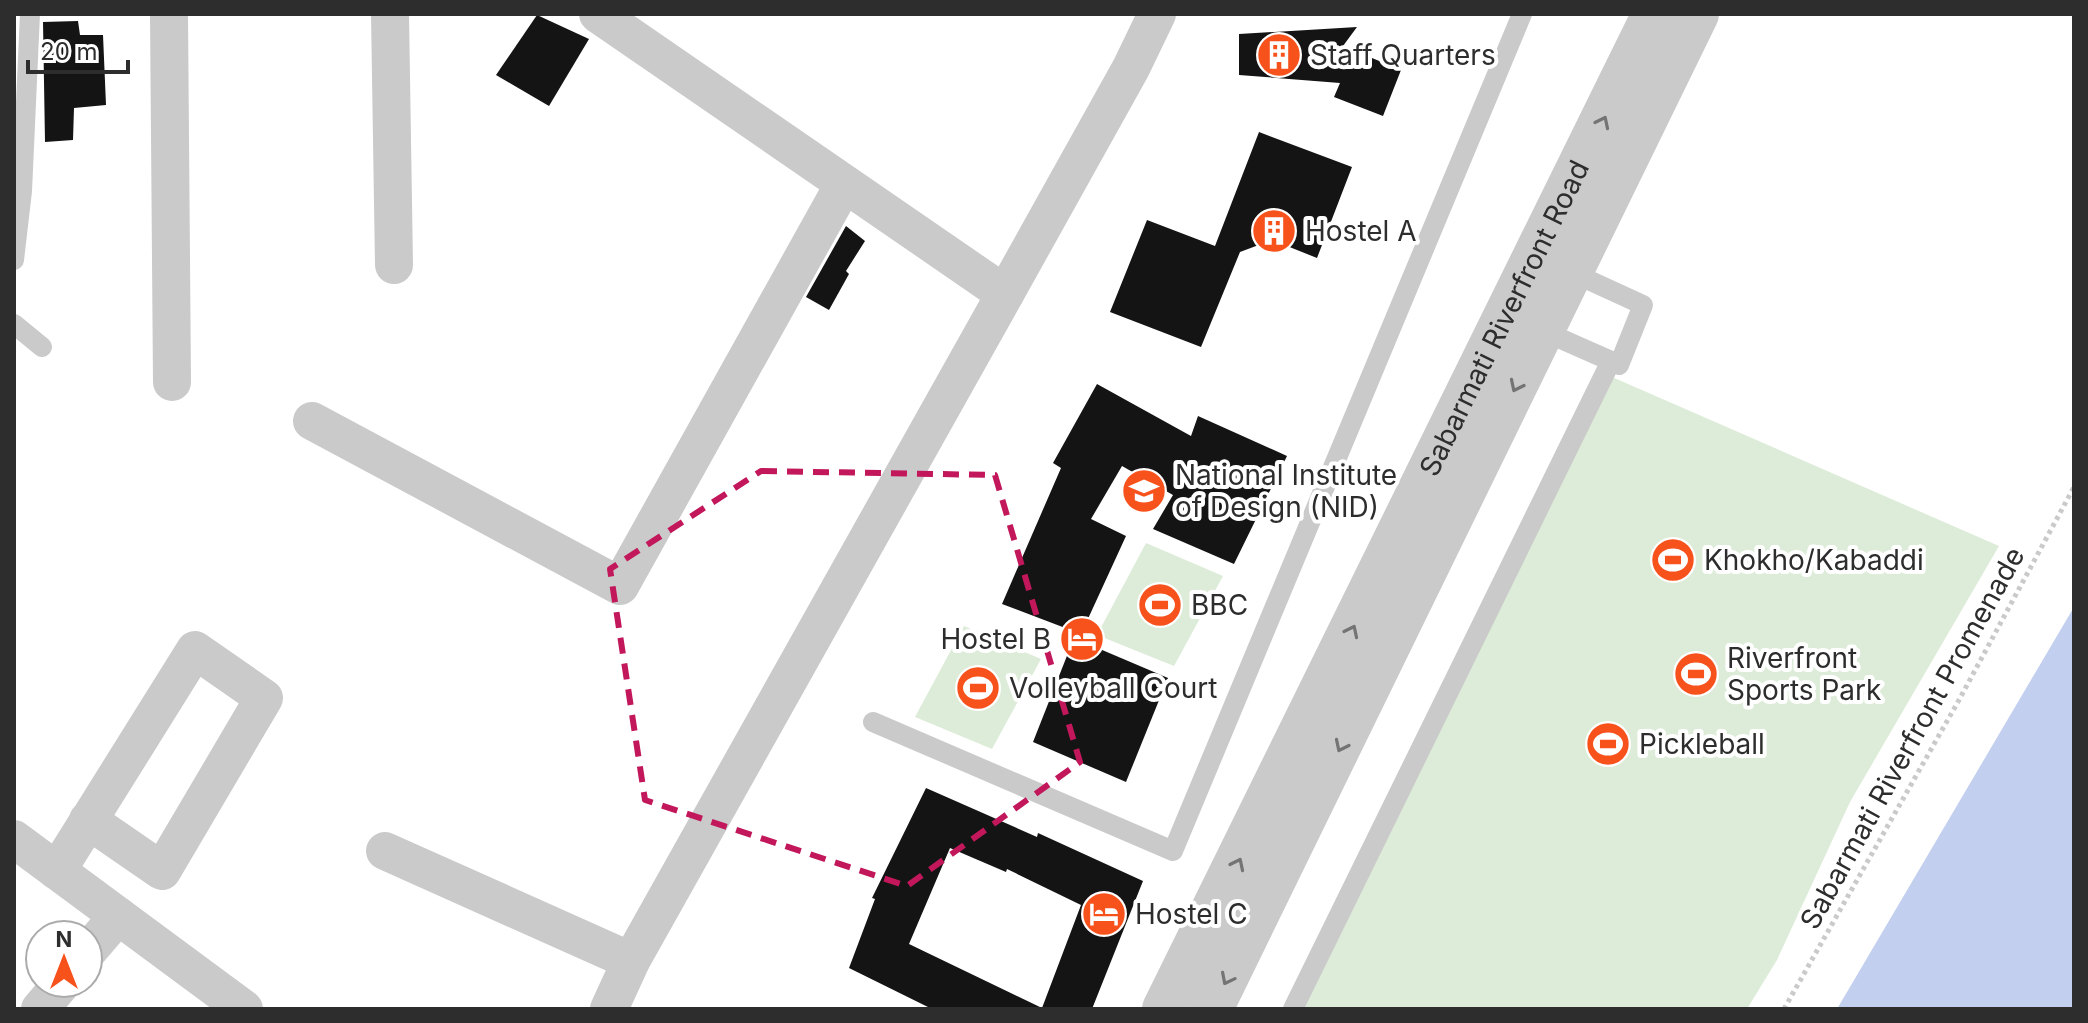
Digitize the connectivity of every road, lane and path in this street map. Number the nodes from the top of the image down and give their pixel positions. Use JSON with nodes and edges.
{"nodes":[{"id":1,"x":30,"y":14,"type":"edge"},
{"id":2,"x":169,"y":14,"type":"edge"},
{"id":3,"x":390,"y":14,"type":"edge"},
{"id":4,"x":598,"y":14,"type":"edge"},
{"id":5,"x":1157,"y":14,"type":"edge"},
{"id":6,"x":1522,"y":14,"type":"edge"},
{"id":7,"x":1654,"y":14,"type":"edge"},
{"id":8,"x":1697,"y":14,"type":"edge"},
{"id":9,"x":844,"y":184,"type":"junction"},
{"id":10,"x":14,"y":260,"type":"edge"},
{"id":11,"x":394,"y":265,"type":"dead end"},
{"id":12,"x":1571,"y":272,"type":"junction"},
{"id":13,"x":1005,"y":294,"type":"junction"},
{"id":14,"x":14,"y":324,"type":"edge"},
{"id":15,"x":1543,"y":331,"type":"junction"},
{"id":16,"x":42,"y":347,"type":"dead end"},
{"id":17,"x":1611,"y":361,"type":"junction"},
{"id":18,"x":172,"y":382,"type":"dead end"},
{"id":19,"x":312,"y":421,"type":"dead end"},
{"id":20,"x":2074,"y":487,"type":"edge"},
{"id":21,"x":873,"y":722,"type":"dead end"},
{"id":22,"x":88,"y":820,"type":"junction"},
{"id":23,"x":14,"y":839,"type":"edge"},
{"id":24,"x":385,"y":851,"type":"dead end"},
{"id":25,"x":57,"y":871,"type":"junction"},
{"id":26,"x":118,"y":916,"type":"junction"},
{"id":27,"x":104,"y":932,"type":"edge"},
{"id":28,"x":631,"y":961,"type":"junction"},
{"id":29,"x":244,"y":1009,"type":"edge"},
{"id":30,"x":609,"y":1009,"type":"edge"},
{"id":31,"x":1164,"y":1009,"type":"edge"},
{"id":32,"x":1211,"y":1009,"type":"edge"},
{"id":33,"x":1293,"y":1009,"type":"edge"},
{"id":34,"x":1784,"y":1009,"type":"edge"}],
"edges":[{"from":1,"to":10,"type":"lane"},
{"from":2,"to":18,"type":"street"},
{"from":3,"to":11,"type":"street"},
{"from":4,"to":9,"type":"street"},
{"from":5,"to":13,"type":"street"},
{"from":6,"to":21,"type":"lane"},
{"from":31,"to":7,"type":"street","name":"Sabarmati Riverfront Road","one_way":true},
{"from":8,"to":12,"type":"street","name":"Sabarmati Riverfront Road"},
{"from":9,"to":13,"type":"street"},
{"from":9,"to":19,"type":"street"},
{"from":12,"to":15,"type":"street","name":"Sabarmati Riverfront Road"},
{"from":12,"to":17,"type":"lane"},
{"from":13,"to":28,"type":"street"},
{"from":14,"to":16,"type":"lane"},
{"from":15,"to":17,"type":"lane"},
{"from":15,"to":32,"type":"street","name":"Sabarmati Riverfront Road","one_way":true},
{"from":17,"to":33,"type":"lane"},
{"from":20,"to":34,"type":"path","name":"Sabarmati Riverfront Promenade"},
{"from":22,"to":22,"type":"street"},
{"from":22,"to":25,"type":"street"},
{"from":23,"to":25,"type":"street"},
{"from":24,"to":28,"type":"street"},
{"from":25,"to":26,"type":"street"},
{"from":26,"to":27,"type":"street"},
{"from":26,"to":29,"type":"street"},
{"from":28,"to":30,"type":"street"}]}
